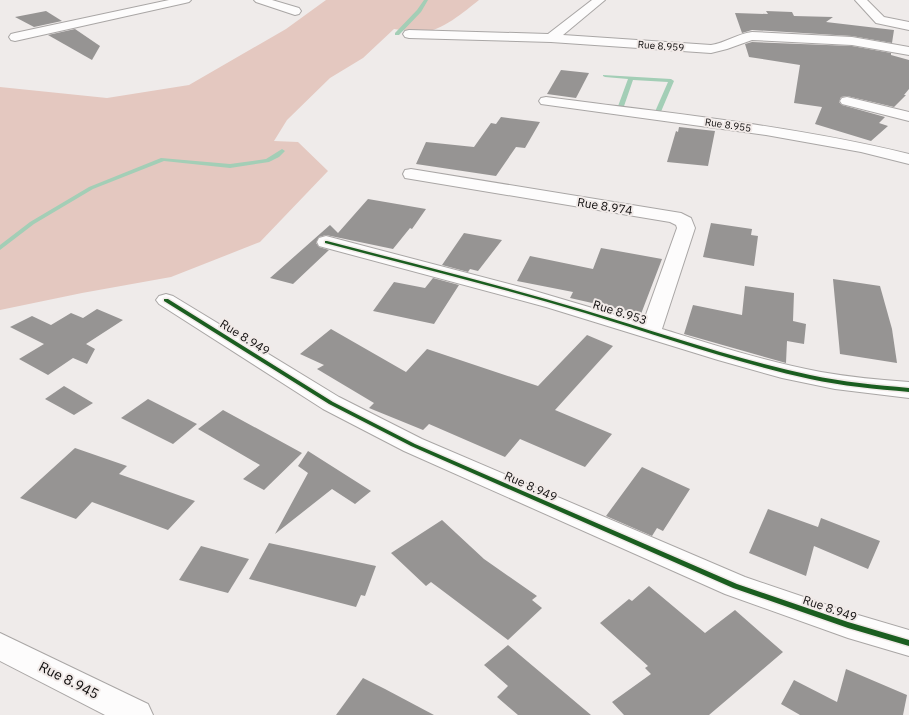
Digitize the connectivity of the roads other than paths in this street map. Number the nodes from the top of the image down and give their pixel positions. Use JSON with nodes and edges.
{"nodes":[{"id":1,"x":185,"y":0,"type":"edge"},
{"id":2,"x":260,"y":0,"type":"edge"},
{"id":3,"x":599,"y":0,"type":"edge"},
{"id":4,"x":861,"y":0,"type":"edge"},
{"id":5,"x":295,"y":11,"type":"dead end"},
{"id":6,"x":909,"y":26,"type":"edge"},
{"id":7,"x":409,"y":34,"type":"dead end"},
{"id":8,"x":15,"y":36,"type":"dead end"},
{"id":9,"x":552,"y":38,"type":"junction"},
{"id":10,"x":909,"y":51,"type":"edge"},
{"id":11,"x":546,"y":101,"type":"dead end"},
{"id":12,"x":847,"y":101,"type":"dead end"},
{"id":13,"x":909,"y":117,"type":"edge"},
{"id":14,"x":909,"y":159,"type":"edge"},
{"id":15,"x":411,"y":174,"type":"dead end"},
{"id":16,"x":326,"y":242,"type":"dead end"},
{"id":17,"x":166,"y":300,"type":"dead end"},
{"id":18,"x":650,"y":332,"type":"junction"},
{"id":19,"x":909,"y":390,"type":"edge"},
{"id":20,"x":909,"y":643,"type":"edge"},
{"id":21,"x":0,"y":646,"type":"edge"},
{"id":22,"x":137,"y":715,"type":"edge"}],
"edges":[{"from":1,"to":8,"type":"street"},
{"from":2,"to":5,"type":"street"},
{"from":3,"to":9,"type":"street"},
{"from":4,"to":6,"type":"street"},
{"from":7,"to":9,"type":"street","name":"Rue 8.959"},
{"from":9,"to":10,"type":"street","name":"Rue 8.959"},
{"from":11,"to":14,"type":"street","name":"Rue 8.955"},
{"from":12,"to":13,"type":"street"},
{"from":15,"to":18,"type":"street","name":"Rue 8.974"},
{"from":16,"to":18,"type":"street","name":"Rue 8.953"},
{"from":17,"to":20,"type":"street","name":"Rue 8.949"},
{"from":18,"to":19,"type":"street","name":"Rue 8.953"},
{"from":21,"to":22,"type":"street","name":"Rue 8.945"}]}
